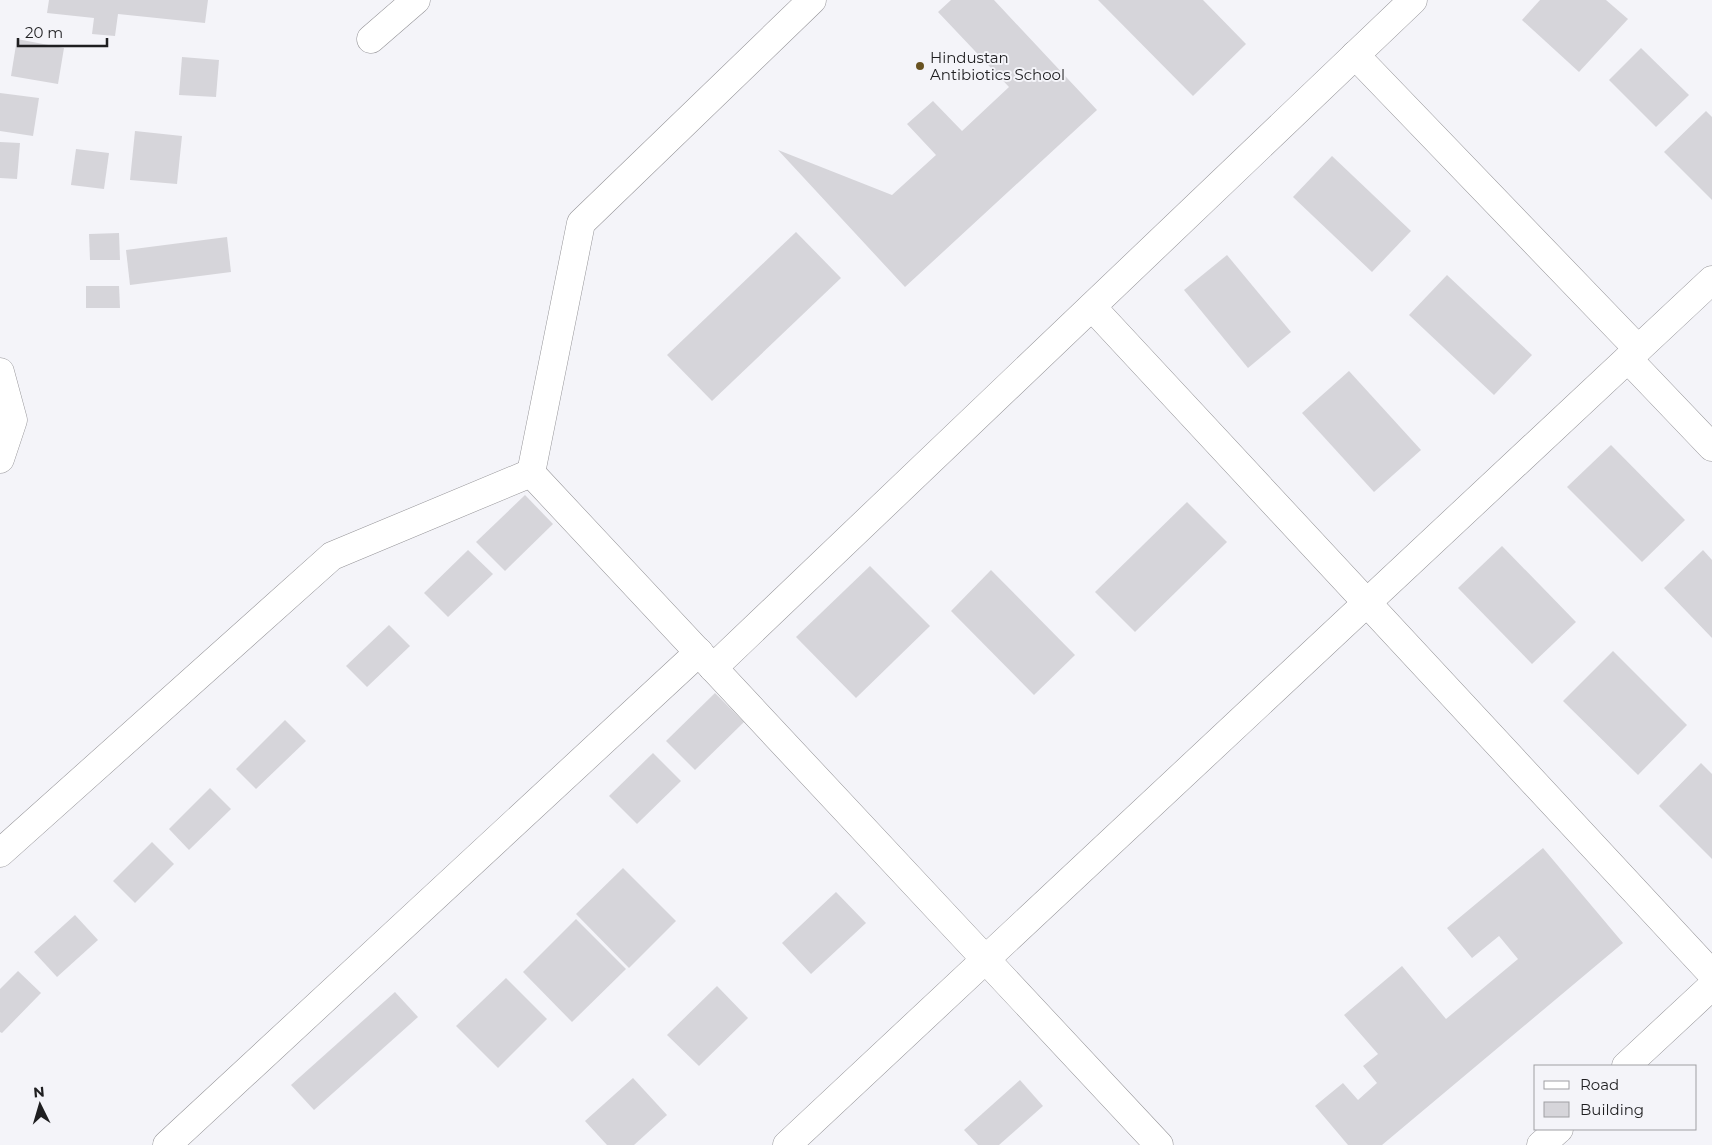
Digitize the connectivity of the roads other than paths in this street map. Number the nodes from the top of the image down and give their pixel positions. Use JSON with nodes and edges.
{"nodes":[{"id":1,"x":416,"y":0,"type":"edge"},
{"id":2,"x":812,"y":0,"type":"edge"},
{"id":3,"x":1413,"y":0,"type":"edge"},
{"id":4,"x":371,"y":39,"type":"dead end"},
{"id":5,"x":1355,"y":55,"type":"junction"},
{"id":6,"x":1712,"y":280,"type":"edge"},
{"id":7,"x":1092,"y":307,"type":"junction"},
{"id":8,"x":1633,"y":354,"type":"junction"},
{"id":9,"x":0,"y":372,"type":"edge"},
{"id":10,"x":1712,"y":447,"type":"edge"},
{"id":11,"x":0,"y":459,"type":"edge"},
{"id":12,"x":531,"y":473,"type":"junction"},
{"id":13,"x":1367,"y":603,"type":"junction"},
{"id":14,"x":706,"y":660,"type":"junction"},
{"id":15,"x":0,"y":853,"type":"edge"},
{"id":16,"x":986,"y":959,"type":"junction"},
{"id":17,"x":1712,"y":974,"type":"edge"},
{"id":18,"x":1712,"y":986,"type":"edge"},
{"id":19,"x":1627,"y":1065,"type":"edge"},
{"id":20,"x":1558,"y":1130,"type":"edge"},
{"id":21,"x":167,"y":1145,"type":"edge"},
{"id":22,"x":787,"y":1145,"type":"edge"},
{"id":23,"x":1159,"y":1145,"type":"edge"},
{"id":24,"x":1541,"y":1145,"type":"edge"}],
"edges":[{"from":1,"to":4,"type":"street"},
{"from":2,"to":12,"type":"street"},
{"from":3,"to":5,"type":"street"},
{"from":5,"to":7,"type":"street"},
{"from":5,"to":8,"type":"street"},
{"from":6,"to":8,"type":"street"},
{"from":7,"to":13,"type":"street"},
{"from":7,"to":14,"type":"street"},
{"from":8,"to":10,"type":"street"},
{"from":8,"to":13,"type":"street"},
{"from":9,"to":11,"type":"street"},
{"from":12,"to":14,"type":"street"},
{"from":12,"to":15,"type":"street"},
{"from":13,"to":16,"type":"street"},
{"from":13,"to":17,"type":"street"},
{"from":14,"to":16,"type":"street"},
{"from":14,"to":21,"type":"street"},
{"from":16,"to":22,"type":"street"},
{"from":16,"to":23,"type":"street"},
{"from":18,"to":19,"type":"street"},
{"from":20,"to":24,"type":"street"}]}
